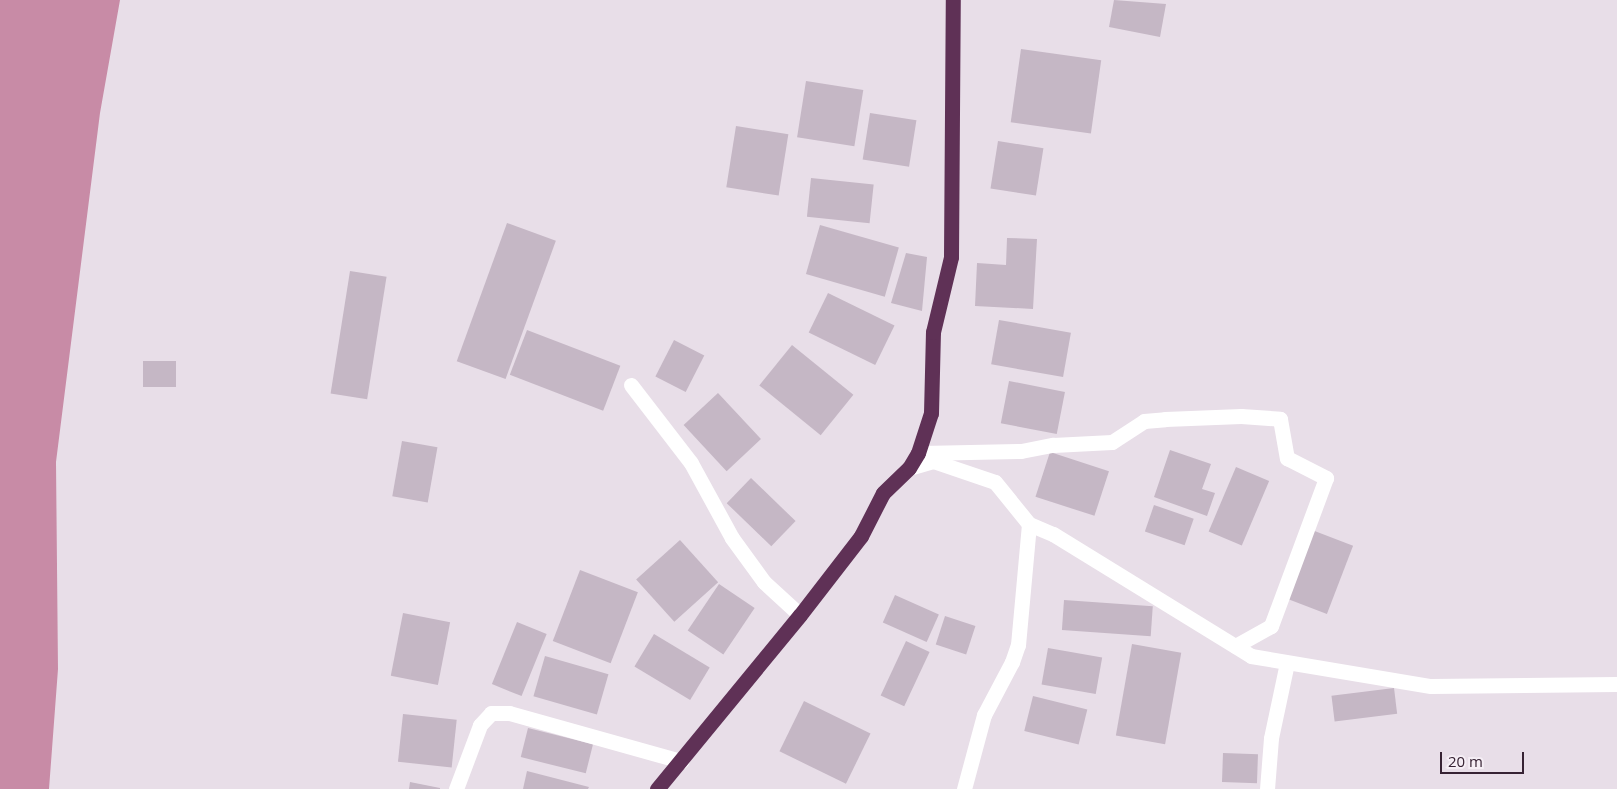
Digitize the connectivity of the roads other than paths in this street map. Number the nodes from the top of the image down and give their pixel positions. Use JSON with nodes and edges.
{"nodes":[{"id":1,"x":953,"y":0,"type":"edge"},
{"id":2,"x":631,"y":385,"type":"dead end"},
{"id":3,"x":918,"y":453,"type":"junction"},
{"id":4,"x":909,"y":468,"type":"junction"},
{"id":5,"x":1029,"y":524,"type":"junction"},
{"id":6,"x":800,"y":616,"type":"junction"},
{"id":7,"x":1235,"y":646,"type":"junction"},
{"id":8,"x":1287,"y":663,"type":"junction"},
{"id":9,"x":1617,"y":684,"type":"edge"},
{"id":10,"x":681,"y":761,"type":"junction"},
{"id":11,"x":456,"y":789,"type":"edge"},
{"id":12,"x":657,"y":789,"type":"edge"},
{"id":13,"x":964,"y":789,"type":"edge"},
{"id":14,"x":1267,"y":789,"type":"edge"}],
"edges":[{"from":1,"to":3,"type":"highway"},
{"from":2,"to":6,"type":"street"},
{"from":3,"to":4,"type":"highway"},
{"from":3,"to":7,"type":"street"},
{"from":4,"to":5,"type":"street"},
{"from":4,"to":6,"type":"highway"},
{"from":5,"to":7,"type":"street"},
{"from":5,"to":13,"type":"street"},
{"from":6,"to":10,"type":"highway"},
{"from":7,"to":8,"type":"street"},
{"from":8,"to":9,"type":"street"},
{"from":8,"to":14,"type":"street"},
{"from":10,"to":11,"type":"street"},
{"from":10,"to":12,"type":"highway"}]}
